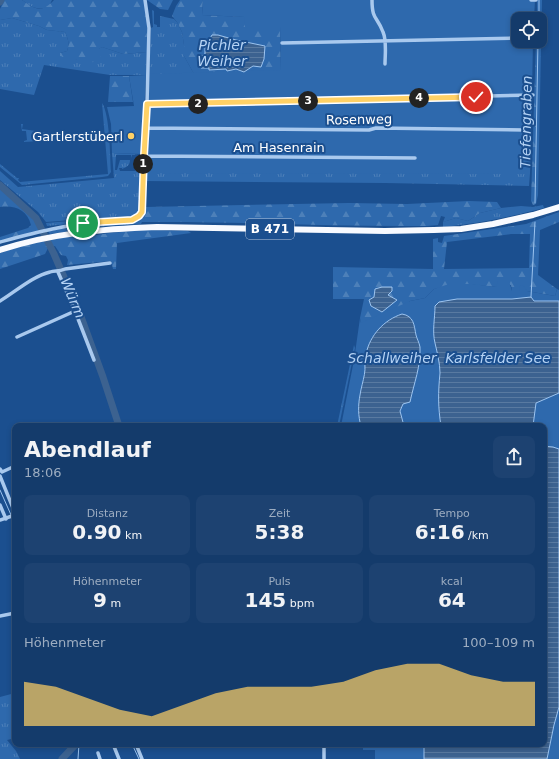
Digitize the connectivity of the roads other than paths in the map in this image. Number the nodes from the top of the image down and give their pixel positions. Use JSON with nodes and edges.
{"nodes":[{"id":1,"x":145,"y":0,"type":"edge"},
{"id":2,"x":372,"y":0,"type":"edge"},
{"id":3,"x":531,"y":0,"type":"edge"},
{"id":4,"x":536,"y":0,"type":"edge"},
{"id":5,"x":511,"y":38,"type":"edge"},
{"id":6,"x":385,"y":41,"type":"junction"},
{"id":7,"x":282,"y":43,"type":"dead end"},
{"id":8,"x":385,"y":64,"type":"dead end"},
{"id":9,"x":533,"y":95,"type":"dead end"},
{"id":10,"x":147,"y":104,"type":"junction"},
{"id":11,"x":146,"y":128,"type":"junction"},
{"id":12,"x":524,"y":130,"type":"dead end"},
{"id":13,"x":144,"y":156,"type":"junction"},
{"id":14,"x":415,"y":158,"type":"dead end"},
{"id":15,"x":559,"y":207,"type":"edge"},
{"id":16,"x":0,"y":242,"type":"edge"},
{"id":17,"x":0,"y":250,"type":"edge"},
{"id":18,"x":110,"y":263,"type":"dead end"},
{"id":19,"x":58,"y":272,"type":"junction"},
{"id":20,"x":0,"y":301,"type":"edge"},
{"id":21,"x":76,"y":311,"type":"junction"},
{"id":22,"x":17,"y":337,"type":"dead end"},
{"id":23,"x":94,"y":360,"type":"dead end"},
{"id":24,"x":12,"y":467,"type":"edge"},
{"id":25,"x":0,"y":469,"type":"edge"},
{"id":26,"x":0,"y":476,"type":"edge"},
{"id":27,"x":0,"y":505,"type":"edge"},
{"id":28,"x":12,"y":506,"type":"edge"},
{"id":29,"x":12,"y":516,"type":"edge"},
{"id":30,"x":6,"y":519,"type":"junction"},
{"id":31,"x":0,"y":520,"type":"edge"},
{"id":32,"x":12,"y":614,"type":"edge"},
{"id":33,"x":0,"y":616,"type":"edge"},
{"id":34,"x":114,"y":747,"type":"edge"},
{"id":35,"x":137,"y":747,"type":"edge"},
{"id":36,"x":324,"y":747,"type":"edge"},
{"id":37,"x":98,"y":753,"type":"dead end"},
{"id":38,"x":100,"y":759,"type":"edge"},
{"id":39,"x":119,"y":759,"type":"edge"},
{"id":40,"x":142,"y":759,"type":"edge"},
{"id":41,"x":324,"y":759,"type":"edge"}],
"edges":[{"from":1,"to":10,"type":"street"},
{"from":2,"to":6,"type":"street"},
{"from":3,"to":4,"type":"street"},
{"from":5,"to":6,"type":"street"},
{"from":6,"to":7,"type":"street"},
{"from":6,"to":8,"type":"street"},
{"from":9,"to":10,"type":"street"},
{"from":10,"to":11,"type":"street"},
{"from":11,"to":12,"type":"street","name":"Rosenweg"},
{"from":11,"to":13,"type":"street"},
{"from":13,"to":14,"type":"street","name":"Am Hasenrain"},
{"from":13,"to":16,"type":"street"},
{"from":15,"to":17,"type":"highway","number":"B 471"},
{"from":18,"to":19,"type":"street"},
{"from":19,"to":20,"type":"street"},
{"from":19,"to":21,"type":"street"},
{"from":21,"to":22,"type":"street"},
{"from":21,"to":23,"type":"street"},
{"from":24,"to":25,"type":"street"},
{"from":26,"to":28,"type":"street"},
{"from":27,"to":30,"type":"street"},
{"from":29,"to":30,"type":"street"},
{"from":30,"to":31,"type":"street"},
{"from":32,"to":33,"type":"street"},
{"from":34,"to":39,"type":"street"},
{"from":35,"to":40,"type":"street"},
{"from":36,"to":41,"type":"street"},
{"from":37,"to":38,"type":"street"}]}
